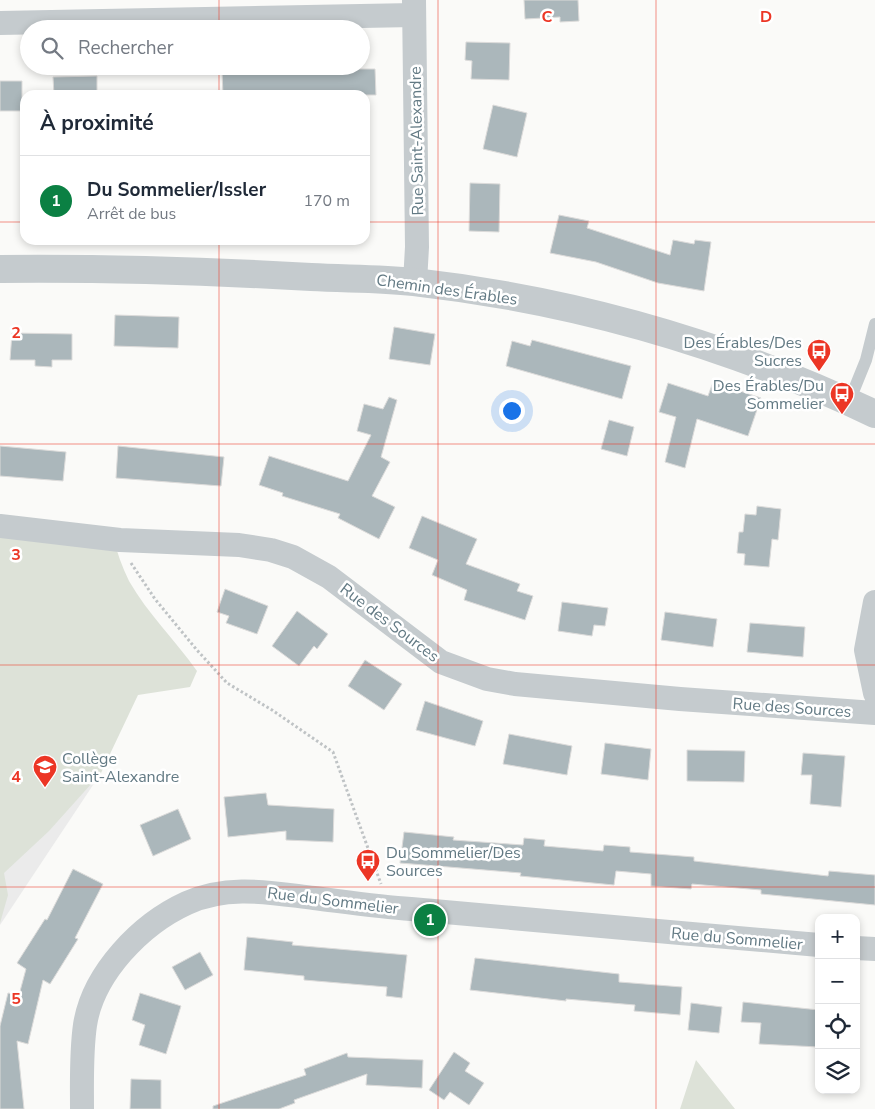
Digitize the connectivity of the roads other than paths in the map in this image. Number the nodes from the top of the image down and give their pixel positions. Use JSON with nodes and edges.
{"nodes":[{"id":1,"x":414,"y":7,"type":"edge"},
{"id":2,"x":97,"y":20,"type":"edge"},
{"id":3,"x":20,"y":23,"type":"edge"},
{"id":4,"x":0,"y":24,"type":"edge"},
{"id":5,"x":0,"y":269,"type":"edge"},
{"id":6,"x":415,"y":282,"type":"junction"},
{"id":7,"x":875,"y":324,"type":"edge"},
{"id":8,"x":849,"y":402,"type":"junction"},
{"id":9,"x":875,"y":414,"type":"edge"},
{"id":10,"x":0,"y":526,"type":"edge"},
{"id":11,"x":875,"y":602,"type":"edge"},
{"id":12,"x":875,"y":693,"type":"edge"},
{"id":13,"x":875,"y":713,"type":"edge"},
{"id":14,"x":815,"y":945,"type":"edge"},
{"id":15,"x":860,"y":948,"type":"edge"},
{"id":16,"x":875,"y":949,"type":"edge"},
{"id":17,"x":82,"y":1109,"type":"edge"}],
"edges":[{"from":1,"to":2,"type":"street"},
{"from":1,"to":6,"type":"street","name":"Rue Saint-Alexandre"},
{"from":3,"to":4,"type":"street"},
{"from":5,"to":6,"type":"street","name":"Chemin des Érables"},
{"from":6,"to":8,"type":"street","name":"Chemin des Érables"},
{"from":7,"to":8,"type":"lane"},
{"from":8,"to":9,"type":"street","name":"Chemin des Érables"},
{"from":10,"to":13,"type":"street","name":"Rue des Sources"},
{"from":11,"to":12,"type":"street"},
{"from":14,"to":17,"type":"street","name":"Rue du Sommelier"},
{"from":15,"to":16,"type":"street"}]}
